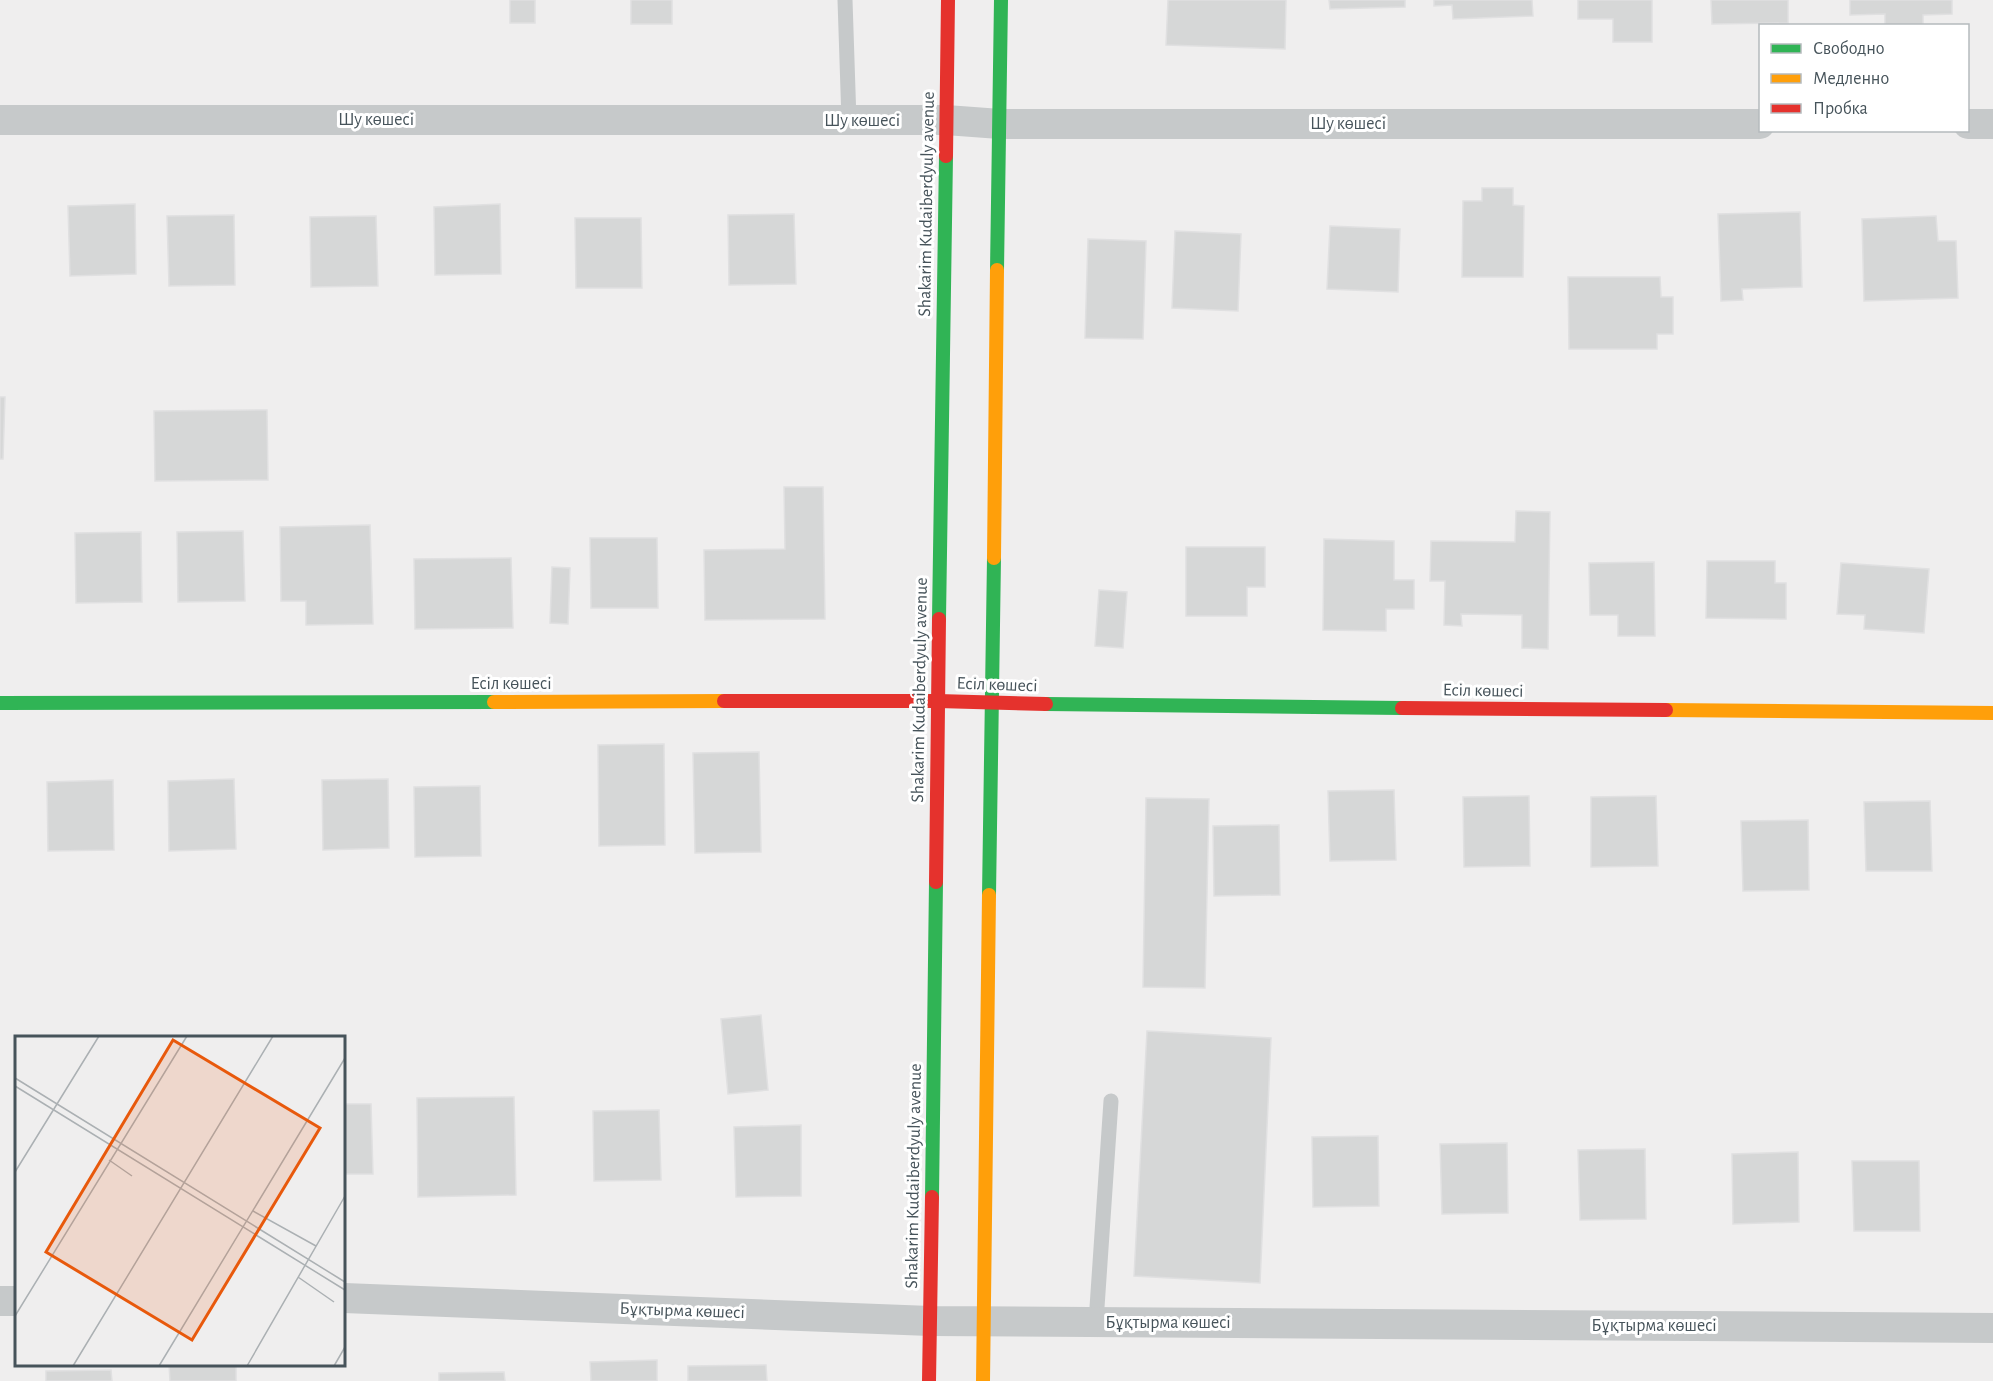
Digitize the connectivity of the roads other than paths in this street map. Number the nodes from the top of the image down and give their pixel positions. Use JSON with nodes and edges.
{"nodes":[{"id":1,"x":846,"y":0,"type":"edge"},
{"id":2,"x":948,"y":0,"type":"edge"},
{"id":3,"x":1001,"y":0,"type":"edge"},
{"id":4,"x":0,"y":120,"type":"edge"},
{"id":5,"x":946,"y":120,"type":"junction"},
{"id":6,"x":849,"y":121,"type":"junction"},
{"id":7,"x":1000,"y":124,"type":"junction"},
{"id":8,"x":1759,"y":124,"type":"edge"},
{"id":9,"x":1969,"y":124,"type":"edge"},
{"id":10,"x":1993,"y":124,"type":"edge"},
{"id":11,"x":938,"y":701,"type":"junction"},
{"id":12,"x":0,"y":703,"type":"edge"},
{"id":13,"x":992,"y":704,"type":"junction"},
{"id":14,"x":1993,"y":713,"type":"edge"},
{"id":15,"x":1111,"y":1101,"type":"dead end"},
{"id":16,"x":345,"y":1298,"type":"edge"},
{"id":17,"x":930,"y":1321,"type":"junction"},
{"id":18,"x":984,"y":1321,"type":"junction"},
{"id":19,"x":1096,"y":1322,"type":"junction"},
{"id":20,"x":1993,"y":1328,"type":"edge"},
{"id":21,"x":929,"y":1381,"type":"edge"},
{"id":22,"x":983,"y":1381,"type":"edge"}],
"edges":[{"from":1,"to":6,"type":"lane"},
{"from":2,"to":5,"type":"main road","name":"Shakarim Kudaiberdyuly avenue"},
{"from":3,"to":7,"type":"main road"},
{"from":4,"to":6,"type":"street","name":"Шу көшесі"},
{"from":5,"to":6,"type":"street","name":"Шу көшесі"},
{"from":5,"to":7,"type":"street","name":"Шу көшесі"},
{"from":5,"to":11,"type":"main road","name":"Shakarim Kudaiberdyuly avenue"},
{"from":7,"to":8,"type":"street","name":"Шу көшесі"},
{"from":7,"to":13,"type":"main road"},
{"from":9,"to":10,"type":"street"},
{"from":11,"to":12,"type":"main road","name":"Есіл көшесі"},
{"from":11,"to":13,"type":"main road","name":"Есіл көшесі"},
{"from":11,"to":17,"type":"main road","name":"Shakarim Kudaiberdyuly avenue"},
{"from":13,"to":14,"type":"main road","name":"Есіл көшесі"},
{"from":13,"to":18,"type":"main road"},
{"from":15,"to":19,"type":"lane"},
{"from":16,"to":17,"type":"street","name":"Бұқтырма көшесі"},
{"from":17,"to":18,"type":"street","name":"Бұқтырма көшесі"},
{"from":17,"to":21,"type":"main road","name":"Shakarim Kudaiberdyuly avenue"},
{"from":18,"to":19,"type":"street","name":"Бұқтырма көшесі"},
{"from":18,"to":22,"type":"main road"},
{"from":19,"to":20,"type":"street","name":"Бұқтырма көшесі"}]}
